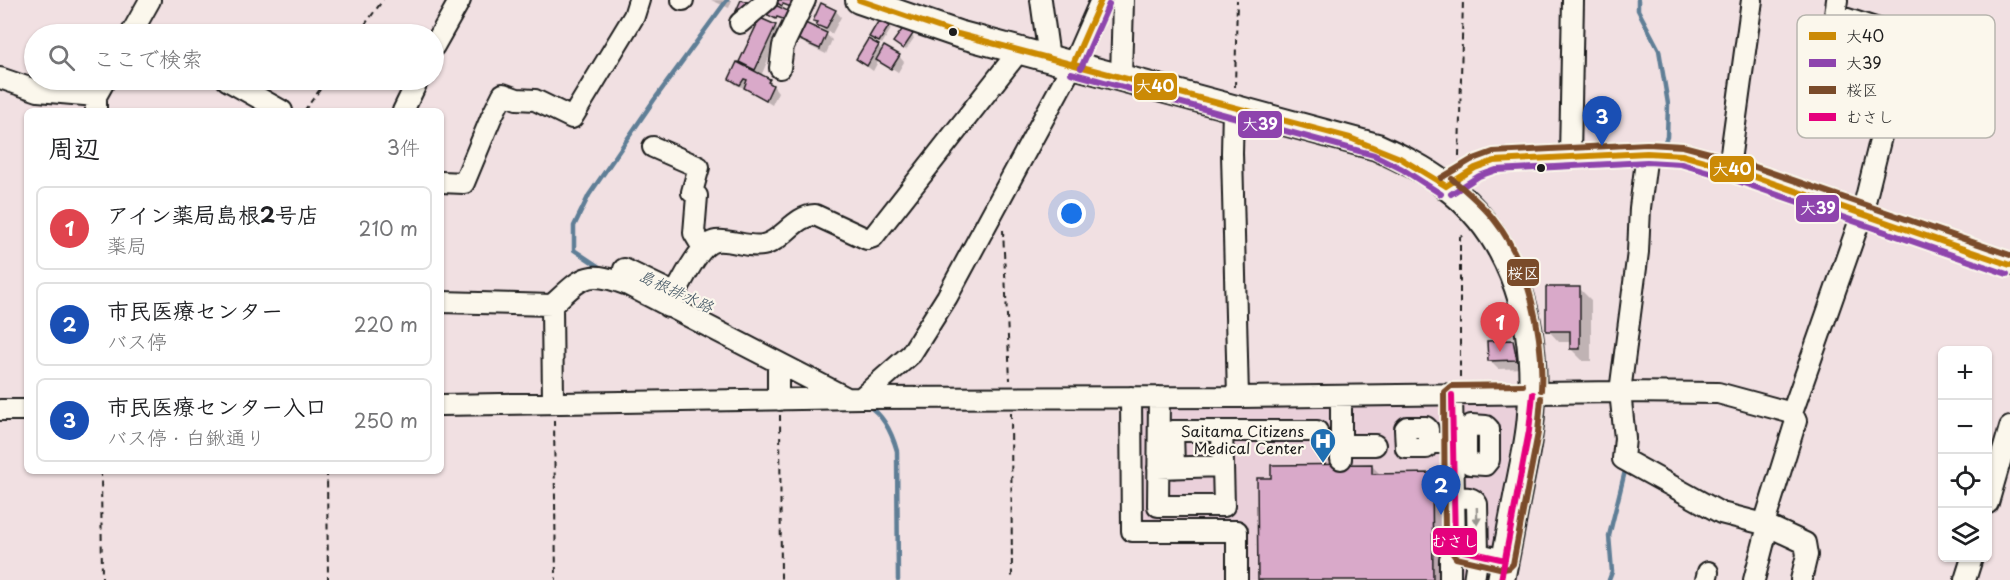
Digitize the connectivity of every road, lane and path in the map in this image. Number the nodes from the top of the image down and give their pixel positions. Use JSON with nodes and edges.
{"nodes":[{"id":1,"x":150,"y":0,"type":"edge"},
{"id":2,"x":383,"y":0,"type":"edge"},
{"id":3,"x":460,"y":0,"type":"edge"},
{"id":4,"x":639,"y":0,"type":"edge"},
{"id":5,"x":767,"y":0,"type":"edge"},
{"id":6,"x":805,"y":0,"type":"edge"},
{"id":7,"x":859,"y":0,"type":"edge"},
{"id":8,"x":1041,"y":0,"type":"edge"},
{"id":9,"x":1101,"y":0,"type":"edge"},
{"id":10,"x":1123,"y":0,"type":"edge"},
{"id":11,"x":1237,"y":0,"type":"edge"},
{"id":12,"x":1463,"y":0,"type":"edge"},
{"id":13,"x":1573,"y":0,"type":"edge"},
{"id":14,"x":1752,"y":0,"type":"edge"},
{"id":15,"x":1837,"y":0,"type":"edge"},
{"id":16,"x":1834,"y":15,"type":"edge"},
{"id":17,"x":740,"y":23,"type":"dead end"},
{"id":18,"x":136,"y":24,"type":"edge"},
{"id":19,"x":365,"y":24,"type":"edge"},
{"id":20,"x":444,"y":28,"type":"edge"},
{"id":21,"x":1019,"y":51,"type":"junction"},
{"id":22,"x":1061,"y":61,"type":"junction"},
{"id":23,"x":780,"y":68,"type":"dead end"},
{"id":24,"x":0,"y":78,"type":"edge"},
{"id":25,"x":1121,"y":78,"type":"junction"},
{"id":26,"x":24,"y":86,"type":"edge"},
{"id":27,"x":35,"y":90,"type":"edge"},
{"id":28,"x":245,"y":90,"type":"edge"},
{"id":29,"x":320,"y":90,"type":"edge"},
{"id":30,"x":413,"y":90,"type":"edge"},
{"id":31,"x":99,"y":95,"type":"edge"},
{"id":32,"x":277,"y":108,"type":"edge"},
{"id":33,"x":306,"y":108,"type":"edge"},
{"id":34,"x":405,"y":108,"type":"edge"},
{"id":35,"x":1233,"y":108,"type":"junction"},
{"id":36,"x":1881,"y":138,"type":"edge"},
{"id":37,"x":653,"y":147,"type":"dead end"},
{"id":38,"x":1656,"y":154,"type":"junction"},
{"id":39,"x":1459,"y":156,"type":"dead end"},
{"id":40,"x":1570,"y":156,"type":"junction"},
{"id":41,"x":1729,"y":168,"type":"junction"},
{"id":42,"x":444,"y":182,"type":"edge"},
{"id":43,"x":1446,"y":186,"type":"junction"},
{"id":44,"x":1862,"y":214,"type":"junction"},
{"id":45,"x":1004,"y":230,"type":"dead end"},
{"id":46,"x":1468,"y":232,"type":"dead end"},
{"id":47,"x":702,"y":248,"type":"junction"},
{"id":48,"x":2010,"y":265,"type":"edge"},
{"id":49,"x":624,"y":269,"type":"dead end"},
{"id":50,"x":672,"y":301,"type":"junction"},
{"id":51,"x":444,"y":302,"type":"edge"},
{"id":52,"x":552,"y":305,"type":"junction"},
{"id":53,"x":778,"y":363,"type":"junction"},
{"id":54,"x":1620,"y":392,"type":"junction"},
{"id":55,"x":1533,"y":394,"type":"junction"},
{"id":56,"x":1456,"y":395,"type":"junction"},
{"id":57,"x":1341,"y":396,"type":"junction"},
{"id":58,"x":1011,"y":397,"type":"junction"},
{"id":59,"x":1131,"y":397,"type":"junction"},
{"id":60,"x":1159,"y":397,"type":"junction"},
{"id":61,"x":1238,"y":397,"type":"junction"},
{"id":62,"x":854,"y":398,"type":"junction"},
{"id":63,"x":780,"y":400,"type":"junction"},
{"id":64,"x":553,"y":402,"type":"junction"},
{"id":65,"x":444,"y":405,"type":"edge"},
{"id":66,"x":24,"y":410,"type":"edge"},
{"id":67,"x":0,"y":411,"type":"edge"},
{"id":68,"x":1792,"y":413,"type":"junction"},
{"id":69,"x":2010,"y":427,"type":"edge"},
{"id":70,"x":1222,"y":431,"type":"junction"},
{"id":71,"x":1317,"y":431,"type":"dead end"},
{"id":72,"x":1428,"y":443,"type":"dead end"},
{"id":73,"x":1459,"y":443,"type":"junction"},
{"id":74,"x":1375,"y":445,"type":"dead end"},
{"id":75,"x":1223,"y":466,"type":"junction"},
{"id":76,"x":1166,"y":468,"type":"junction"},
{"id":77,"x":101,"y":474,"type":"edge"},
{"id":78,"x":327,"y":474,"type":"edge"},
{"id":79,"x":1992,"y":489,"type":"edge"},
{"id":80,"x":1454,"y":498,"type":"junction"},
{"id":81,"x":1766,"y":525,"type":"junction"},
{"id":82,"x":1456,"y":546,"type":"junction"},
{"id":83,"x":1478,"y":554,"type":"junction"},
{"id":84,"x":1971,"y":562,"type":"edge"},
{"id":85,"x":1503,"y":570,"type":"edge"},
{"id":86,"x":102,"y":580,"type":"edge"},
{"id":87,"x":328,"y":580,"type":"edge"},
{"id":88,"x":556,"y":580,"type":"edge"},
{"id":89,"x":781,"y":580,"type":"edge"},
{"id":90,"x":1012,"y":580,"type":"edge"},
{"id":91,"x":1238,"y":580,"type":"edge"},
{"id":92,"x":1450,"y":580,"type":"edge"},
{"id":93,"x":1474,"y":580,"type":"edge"},
{"id":94,"x":1754,"y":580,"type":"edge"},
{"id":95,"x":1801,"y":580,"type":"edge"},
{"id":96,"x":1965,"y":580,"type":"edge"}],
"edges":[{"from":1,"to":18,"type":"street"},
{"from":2,"to":19,"type":"path"},
{"from":3,"to":20,"type":"street"},
{"from":4,"to":42,"type":"street"},
{"from":5,"to":17,"type":"street"},
{"from":6,"to":23,"type":"street"},
{"from":7,"to":21,"type":"main road"},
{"from":8,"to":22,"type":"street"},
{"from":9,"to":22,"type":"street"},
{"from":10,"to":25,"type":"street"},
{"from":11,"to":35,"type":"path"},
{"from":12,"to":39,"type":"path"},
{"from":13,"to":40,"type":"street"},
{"from":14,"to":41,"type":"street"},
{"from":15,"to":16,"type":"street"},
{"from":21,"to":22,"type":"main road"},
{"from":21,"to":47,"type":"street"},
{"from":22,"to":25,"type":"main road"},
{"from":22,"to":62,"type":"street"},
{"from":24,"to":26,"type":"street"},
{"from":25,"to":35,"type":"main road"},
{"from":27,"to":31,"type":"street"},
{"from":28,"to":32,"type":"street"},
{"from":29,"to":33,"type":"path"},
{"from":30,"to":34,"type":"street"},
{"from":35,"to":43,"type":"main road"},
{"from":35,"to":61,"type":"street"},
{"from":36,"to":44,"type":"street"},
{"from":37,"to":47,"type":"street"},
{"from":38,"to":40,"type":"street"},
{"from":38,"to":41,"type":"street"},
{"from":38,"to":54,"type":"street"},
{"from":40,"to":43,"type":"street"},
{"from":41,"to":44,"type":"street"},
{"from":43,"to":55,"type":"main road"},
{"from":44,"to":48,"type":"street"},
{"from":44,"to":68,"type":"street"},
{"from":45,"to":58,"type":"path"},
{"from":46,"to":56,"type":"path"},
{"from":47,"to":50,"type":"street"},
{"from":49,"to":50,"type":"street"},
{"from":50,"to":52,"type":"street"},
{"from":50,"to":53,"type":"street"},
{"from":51,"to":52,"type":"street"},
{"from":52,"to":64,"type":"street"},
{"from":53,"to":62,"type":"street"},
{"from":53,"to":63,"type":"street"},
{"from":54,"to":55,"type":"street"},
{"from":54,"to":68,"type":"street"},
{"from":54,"to":81,"type":"street"},
{"from":55,"to":56,"type":"street"},
{"from":55,"to":85,"type":"main road"},
{"from":56,"to":57,"type":"street"},
{"from":56,"to":73,"type":"street"},
{"from":57,"to":61,"type":"street"},
{"from":57,"to":74,"type":"street"},
{"from":58,"to":59,"type":"street"},
{"from":58,"to":62,"type":"street"},
{"from":58,"to":90,"type":"path"},
{"from":59,"to":60,"type":"street"},
{"from":59,"to":91,"type":"street"},
{"from":60,"to":61,"type":"street"},
{"from":60,"to":76,"type":"street"},
{"from":62,"to":63,"type":"street"},
{"from":63,"to":64,"type":"street"},
{"from":63,"to":89,"type":"path"},
{"from":64,"to":65,"type":"street"},
{"from":64,"to":88,"type":"path"},
{"from":66,"to":67,"type":"street"},
{"from":68,"to":81,"type":"street"},
{"from":69,"to":79,"type":"street"},
{"from":70,"to":71,"type":"street"},
{"from":70,"to":75,"type":"street"},
{"from":70,"to":76,"type":"street"},
{"from":72,"to":73,"type":"street"},
{"from":73,"to":80,"type":"street"},
{"from":75,"to":76,"type":"street"},
{"from":75,"to":76,"type":"street"},
{"from":77,"to":86,"type":"path"},
{"from":78,"to":87,"type":"path"},
{"from":80,"to":82,"type":"street"},
{"from":80,"to":83,"type":"street","one_way":true},
{"from":81,"to":94,"type":"street"},
{"from":81,"to":95,"type":"street"},
{"from":82,"to":83,"type":"street"},
{"from":82,"to":92,"type":"street"},
{"from":83,"to":85,"type":"street"},
{"from":83,"to":93,"type":"street"},
{"from":84,"to":96,"type":"street"}]}
